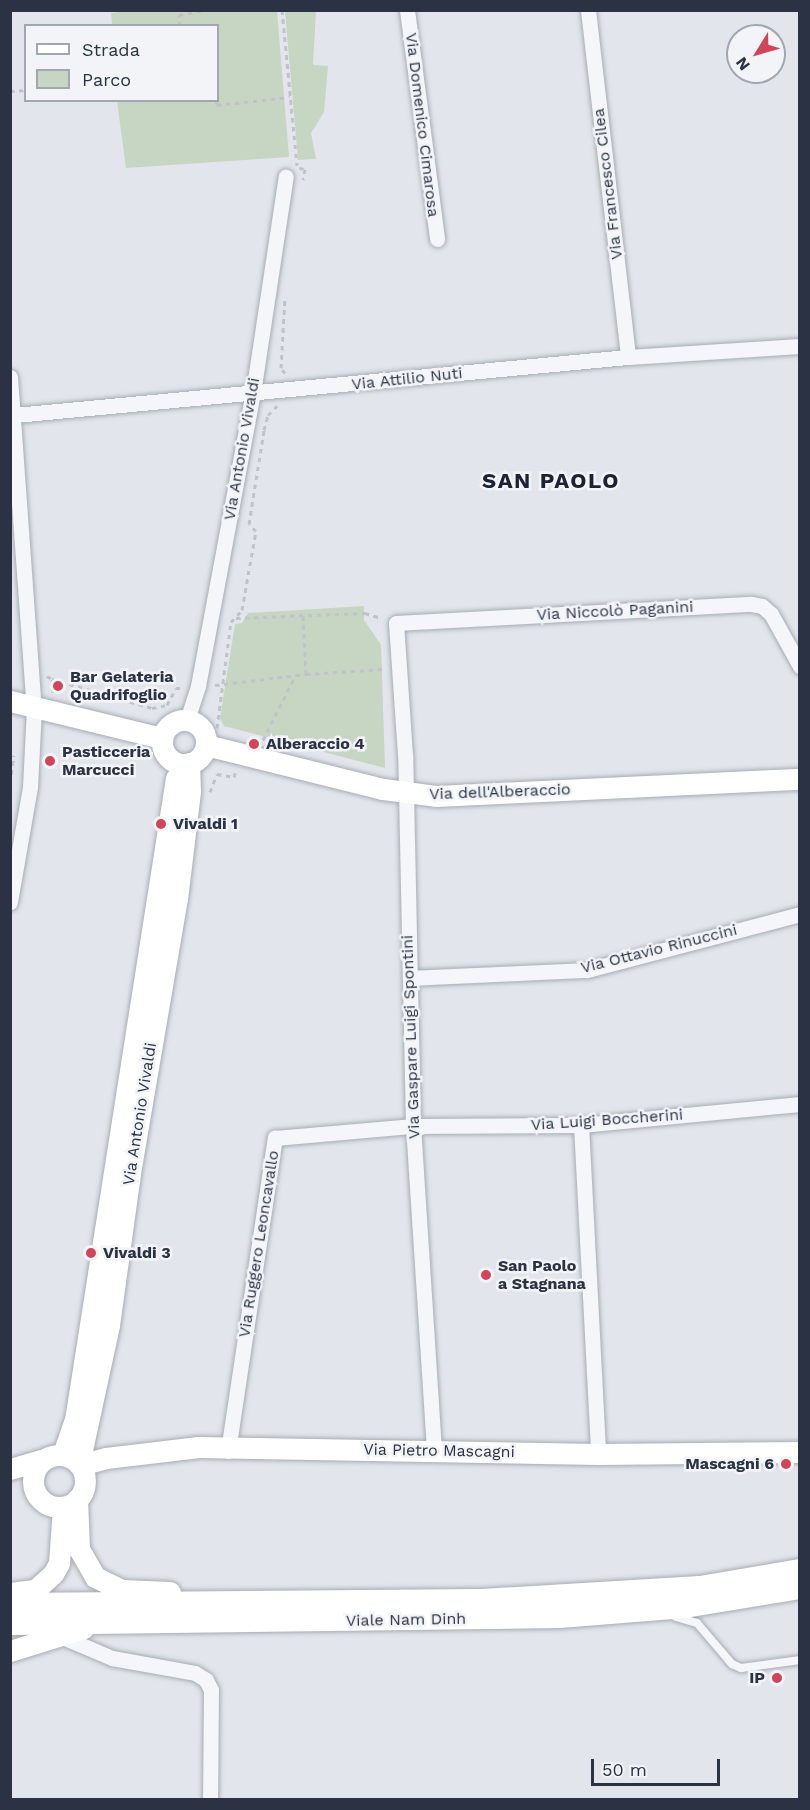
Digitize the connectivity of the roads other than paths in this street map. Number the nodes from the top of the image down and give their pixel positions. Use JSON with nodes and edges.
{"nodes":[{"id":1,"x":407,"y":10,"type":"edge"},
{"id":2,"x":588,"y":10,"type":"edge"},
{"id":3,"x":292,"y":172,"type":"road end"},
{"id":4,"x":436,"y":239,"type":"dead end"},
{"id":5,"x":800,"y":346,"type":"edge"},
{"id":6,"x":628,"y":357,"type":"junction"},
{"id":7,"x":10,"y":377,"type":"edge"},
{"id":8,"x":253,"y":393,"type":"junction"},
{"id":9,"x":15,"y":415,"type":"junction"},
{"id":10,"x":15,"y":488,"type":"edge"},
{"id":11,"x":396,"y":623,"type":"joint"},
{"id":12,"x":800,"y":666,"type":"edge"},
{"id":13,"x":10,"y":701,"type":"edge"},
{"id":14,"x":34,"y":708,"type":"junction"},
{"id":15,"x":187,"y":720,"type":"junction"},
{"id":16,"x":162,"y":738,"type":"junction"},
{"id":17,"x":206,"y":745,"type":"junction"},
{"id":18,"x":182,"y":763,"type":"junction"},
{"id":19,"x":800,"y":779,"type":"edge"},
{"id":20,"x":405,"y":793,"type":"junction"},
{"id":21,"x":10,"y":902,"type":"edge"},
{"id":22,"x":800,"y":914,"type":"edge"},
{"id":23,"x":410,"y":978,"type":"junction"},
{"id":24,"x":800,"y":1104,"type":"edge"},
{"id":25,"x":581,"y":1125,"type":"junction"},
{"id":26,"x":413,"y":1126,"type":"junction"},
{"id":27,"x":434,"y":1450,"type":"junction"},
{"id":28,"x":228,"y":1451,"type":"junction"},
{"id":29,"x":800,"y":1452,"type":"edge"},
{"id":30,"x":598,"y":1454,"type":"junction"},
{"id":31,"x":42,"y":1460,"type":"junction"},
{"id":32,"x":74,"y":1461,"type":"junction"},
{"id":33,"x":10,"y":1469,"type":"edge"},
{"id":34,"x":10,"y":1476,"type":"edge"},
{"id":35,"x":32,"y":1482,"type":"junction"},
{"id":36,"x":70,"y":1503,"type":"junction"},
{"id":37,"x":800,"y":1570,"type":"edge"},
{"id":38,"x":800,"y":1588,"type":"edge"},
{"id":39,"x":10,"y":1593,"type":"edge"},
{"id":40,"x":248,"y":1601,"type":"junction"},
{"id":41,"x":10,"y":1604,"type":"edge"},
{"id":42,"x":560,"y":1617,"type":"junction"},
{"id":43,"x":109,"y":1622,"type":"junction"},
{"id":44,"x":624,"y":1622,"type":"dead end"},
{"id":45,"x":10,"y":1624,"type":"edge"},
{"id":46,"x":593,"y":1625,"type":"dead end"},
{"id":47,"x":58,"y":1635,"type":"junction"},
{"id":48,"x":10,"y":1651,"type":"edge"},
{"id":49,"x":800,"y":1660,"type":"edge"},
{"id":50,"x":210,"y":1800,"type":"edge"}],
"edges":[{"from":1,"to":4,"type":"street","name":"Via Domenico Cimarosa"},
{"from":2,"to":6,"type":"street","name":"Via Francesco Cilea"},
{"from":3,"to":8,"type":"street","name":"Via Antonio Vivaldi"},
{"from":5,"to":6,"type":"street","name":"Via Attilio Nuti"},
{"from":6,"to":8,"type":"street","name":"Via Attilio Nuti"},
{"from":7,"to":9,"type":"street"},
{"from":8,"to":9,"type":"street","name":"Via Attilio Nuti"},
{"from":8,"to":15,"type":"street","name":"Via Antonio Vivaldi"},
{"from":9,"to":10,"type":"street"},
{"from":10,"to":14,"type":"street"},
{"from":11,"to":12,"type":"street","name":"Via Niccolò Paganini"},
{"from":11,"to":20,"type":"street","name":"Via Gaspare Luigi Spontini"},
{"from":13,"to":14,"type":"street"},
{"from":14,"to":16,"type":"street"},
{"from":14,"to":21,"type":"street"},
{"from":15,"to":16,"type":"street"},
{"from":15,"to":17,"type":"street"},
{"from":16,"to":18,"type":"street"},
{"from":17,"to":18,"type":"street"},
{"from":17,"to":20,"type":"street","name":"Via dell'Alberaccio"},
{"from":18,"to":32,"type":"street","name":"Via Antonio Vivaldi"},
{"from":19,"to":20,"type":"street","name":"Via dell'Alberaccio"},
{"from":20,"to":23,"type":"street","name":"Via Gaspare Luigi Spontini"},
{"from":22,"to":23,"type":"street","name":"Via Ottavio Rinuccini"},
{"from":23,"to":26,"type":"street","name":"Via Gaspare Luigi Spontini"},
{"from":24,"to":25,"type":"street","name":"Via Luigi Boccherini"},
{"from":25,"to":26,"type":"street","name":"Via Luigi Boccherini"},
{"from":25,"to":30,"type":"street"},
{"from":26,"to":27,"type":"street","name":"Via Gaspare Luigi Spontini"},
{"from":26,"to":28,"type":"street","name":"Via Ruggero Leoncavallo"},
{"from":27,"to":28,"type":"street","name":"Via Pietro Mascagni"},
{"from":27,"to":30,"type":"street","name":"Via Pietro Mascagni"},
{"from":28,"to":32,"type":"street","name":"Via Pietro Mascagni"},
{"from":29,"to":30,"type":"street","name":"Via Pietro Mascagni"},
{"from":31,"to":32,"type":"street"},
{"from":31,"to":33,"type":"street"},
{"from":31,"to":35,"type":"street"},
{"from":32,"to":36,"type":"street"},
{"from":34,"to":35,"type":"street"},
{"from":35,"to":36,"type":"street"},
{"from":36,"to":39,"type":"street"},
{"from":36,"to":40,"type":"street"},
{"from":37,"to":40,"type":"main road","name":"Viale Nam Dinh"},
{"from":38,"to":42,"type":"main road","name":"Viale Nam Dinh"},
{"from":40,"to":41,"type":"main road","name":"Viale Nam Dinh"},
{"from":42,"to":43,"type":"main road","name":"Viale Nam Dinh"},
{"from":42,"to":46,"type":"lane"},
{"from":43,"to":45,"type":"main road","name":"Viale Nam Dinh"},
{"from":43,"to":47,"type":"street"},
{"from":44,"to":49,"type":"lane"},
{"from":47,"to":48,"type":"street"},
{"from":47,"to":50,"type":"street"}]}
